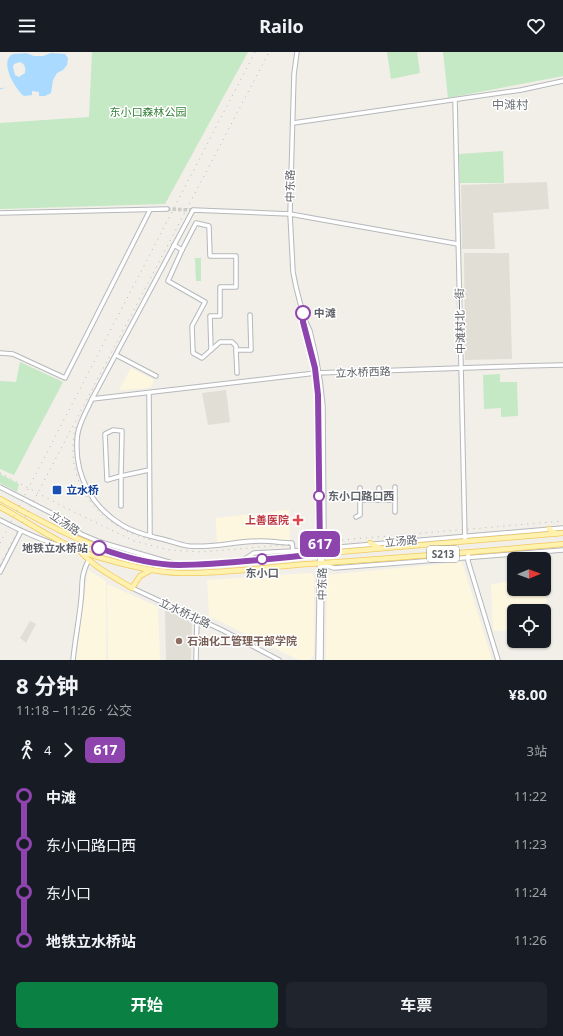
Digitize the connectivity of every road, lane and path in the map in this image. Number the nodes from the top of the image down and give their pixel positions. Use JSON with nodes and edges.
{"nodes":[{"id":1,"x":297,"y":52,"type":"edge"},
{"id":2,"x":563,"y":82,"type":"edge"},
{"id":3,"x":455,"y":100,"type":"junction"},
{"id":4,"x":293,"y":123,"type":"junction"},
{"id":5,"x":168,"y":209,"type":"tunnel mouth"},
{"id":6,"x":150,"y":210,"type":"junction"},
{"id":7,"x":0,"y":213,"type":"edge"},
{"id":8,"x":290,"y":214,"type":"junction"},
{"id":9,"x":458,"y":244,"type":"junction"},
{"id":10,"x":174,"y":245,"type":"junction"},
{"id":11,"x":182,"y":250,"type":"junction"},
{"id":12,"x":250,"y":315,"type":"dead end"},
{"id":13,"x":211,"y":350,"type":"junction"},
{"id":14,"x":236,"y":350,"type":"junction"},
{"id":15,"x":0,"y":353,"type":"edge"},
{"id":16,"x":116,"y":355,"type":"junction"},
{"id":17,"x":563,"y":365,"type":"edge"},
{"id":18,"x":461,"y":368,"type":"junction"},
{"id":19,"x":237,"y":373,"type":"dead end"},
{"id":20,"x":318,"y":373,"type":"junction"},
{"id":21,"x":156,"y":376,"type":"dead end"},
{"id":22,"x":149,"y":393,"type":"junction"},
{"id":23,"x":92,"y":399,"type":"junction"},
{"id":24,"x":149,"y":470,"type":"junction"},
{"id":25,"x":121,"y":476,"type":"junction"},
{"id":26,"x":0,"y":487,"type":"edge"},
{"id":27,"x":395,"y":487,"type":"dead end"},
{"id":28,"x":360,"y":488,"type":"dead end"},
{"id":29,"x":379,"y":488,"type":"dead end"},
{"id":30,"x":0,"y":499,"type":"edge"},
{"id":31,"x":360,"y":500,"type":"junction"},
{"id":32,"x":379,"y":500,"type":"junction"},
{"id":33,"x":395,"y":500,"type":"junction"},
{"id":34,"x":121,"y":506,"type":"dead end"},
{"id":35,"x":0,"y":507,"type":"edge"},
{"id":36,"x":395,"y":512,"type":"dead end"},
{"id":37,"x":356,"y":517,"type":"dead end"},
{"id":38,"x":0,"y":520,"type":"edge"},
{"id":39,"x":563,"y":528,"type":"edge"},
{"id":40,"x":549,"y":529,"type":"junction"},
{"id":41,"x":21,"y":531,"type":"junction"},
{"id":42,"x":563,"y":533,"type":"edge"},
{"id":43,"x":556,"y":534,"type":"junction"},
{"id":44,"x":514,"y":535,"type":"junction"},
{"id":45,"x":150,"y":536,"type":"junction"},
{"id":46,"x":465,"y":538,"type":"junction"},
{"id":47,"x":370,"y":543,"type":"junction"},
{"id":48,"x":563,"y":544,"type":"edge"},
{"id":49,"x":322,"y":548,"type":"junction"},
{"id":50,"x":379,"y":548,"type":"junction"},
{"id":51,"x":79,"y":550,"type":"junction"},
{"id":52,"x":563,"y":550,"type":"edge"},
{"id":53,"x":294,"y":551,"type":"junction"},
{"id":54,"x":322,"y":554,"type":"junction"},
{"id":55,"x":467,"y":555,"type":"junction"},
{"id":56,"x":88,"y":560,"type":"junction"},
{"id":57,"x":242,"y":561,"type":"junction"},
{"id":58,"x":321,"y":564,"type":"junction"},
{"id":59,"x":179,"y":565,"type":"junction"},
{"id":60,"x":151,"y":570,"type":"junction"},
{"id":61,"x":0,"y":572,"type":"edge"},
{"id":62,"x":132,"y":588,"type":"junction"},
{"id":63,"x":197,"y":618,"type":"junction"},
{"id":64,"x":73,"y":660,"type":"edge"},
{"id":65,"x":196,"y":660,"type":"edge"},
{"id":66,"x":279,"y":660,"type":"edge"},
{"id":67,"x":318,"y":660,"type":"edge"},
{"id":68,"x":321,"y":660,"type":"edge"},
{"id":69,"x":497,"y":660,"type":"edge"}],
"edges":[{"from":1,"to":4,"type":"street","name":"中东路"},
{"from":2,"to":3,"type":"street"},
{"from":3,"to":4,"type":"street"},
{"from":3,"to":9,"type":"street","name":"中滩村北一街"},
{"from":4,"to":8,"type":"street","name":"中东路"},
{"from":5,"to":6,"type":"street"},
{"from":6,"to":7,"type":"street"},
{"from":6,"to":15,"type":"street"},
{"from":8,"to":9,"type":"street"},
{"from":8,"to":10,"type":"street"},
{"from":8,"to":20,"type":"street","name":"中东路"},
{"from":9,"to":18,"type":"street","name":"中滩村北一街"},
{"from":10,"to":11,"type":"street"},
{"from":10,"to":16,"type":"street"},
{"from":11,"to":13,"type":"street"},
{"from":11,"to":13,"type":"street"},
{"from":12,"to":14,"type":"street"},
{"from":13,"to":14,"type":"street"},
{"from":14,"to":19,"type":"street"},
{"from":16,"to":21,"type":"street"},
{"from":16,"to":23,"type":"street"},
{"from":17,"to":18,"type":"street","name":"立水桥西路"},
{"from":18,"to":20,"type":"street","name":"立水桥西路"},
{"from":18,"to":46,"type":"street","name":"中滩村北一街"},
{"from":20,"to":22,"type":"street","name":"立水桥西路"},
{"from":20,"to":49,"type":"street","name":"中东路"},
{"from":22,"to":23,"type":"street","name":"立水桥西路"},
{"from":22,"to":24,"type":"street"},
{"from":23,"to":45,"type":"street"},
{"from":24,"to":25,"type":"street"},
{"from":24,"to":45,"type":"street"},
{"from":25,"to":25,"type":"street"},
{"from":25,"to":34,"type":"street"},
{"from":26,"to":59,"type":"street","name":"立汤路","number":"S213"},
{"from":27,"to":33,"type":"street"},
{"from":28,"to":31,"type":"street"},
{"from":29,"to":32,"type":"street"},
{"from":30,"to":59,"type":"main road","name":"立汤路","number":"S213"},
{"from":31,"to":32,"type":"street"},
{"from":31,"to":37,"type":"street"},
{"from":32,"to":33,"type":"street"},
{"from":33,"to":36,"type":"street"},
{"from":35,"to":51,"type":"main road","name":"立汤路","number":"S213"},
{"from":38,"to":41,"type":"street","name":"立汤路","number":"S213"},
{"from":39,"to":40,"type":"street","name":"立汤路","number":"S213"},
{"from":40,"to":43,"type":"main road"},
{"from":40,"to":44,"type":"street","name":"立汤路","number":"S213"},
{"from":41,"to":51,"type":"street","name":"立汤路","number":"S213"},
{"from":41,"to":61,"type":"street"},
{"from":42,"to":43,"type":"main road","name":"立汤路","number":"S213"},
{"from":43,"to":44,"type":"main road","name":"立汤路","number":"S213"},
{"from":44,"to":46,"type":"main road","name":"立汤路","number":"S213"},
{"from":45,"to":53,"type":"street"},
{"from":46,"to":47,"type":"street","name":"立汤路","number":"S213"},
{"from":46,"to":50,"type":"main road","name":"立汤路","number":"S213"},
{"from":47,"to":49,"type":"street","name":"立汤路","number":"S213"},
{"from":47,"to":50,"type":"main road"},
{"from":48,"to":55,"type":"main road","name":"立汤路","number":"S213"},
{"from":49,"to":53,"type":"street","name":"立汤路","number":"S213"},
{"from":49,"to":54,"type":"street","name":"中东路"},
{"from":50,"to":54,"type":"main road","name":"立汤路","number":"S213"},
{"from":51,"to":56,"type":"main road"},
{"from":51,"to":60,"type":"main road","name":"立汤路","number":"S213"},
{"from":52,"to":55,"type":"street","name":"立汤路","number":"S213"},
{"from":53,"to":57,"type":"street","name":"立汤路","number":"S213"},
{"from":54,"to":57,"type":"main road","name":"立汤路","number":"S213"},
{"from":54,"to":58,"type":"street","name":"中东路"},
{"from":55,"to":58,"type":"main road","name":"立汤路","number":"S213"},
{"from":55,"to":69,"type":"street"},
{"from":56,"to":62,"type":"main road"},
{"from":56,"to":64,"type":"street"},
{"from":57,"to":59,"type":"main road","name":"立汤路","number":"S213"},
{"from":58,"to":60,"type":"main road","name":"立汤路","number":"S213"},
{"from":58,"to":67,"type":"street","name":"中东路"},
{"from":58,"to":68,"type":"street","name":"中东路"},
{"from":60,"to":62,"type":"main road"},
{"from":62,"to":63,"type":"street","name":"立水桥北路"},
{"from":63,"to":65,"type":"street"},
{"from":63,"to":66,"type":"street","name":"立水桥北路"}]}
